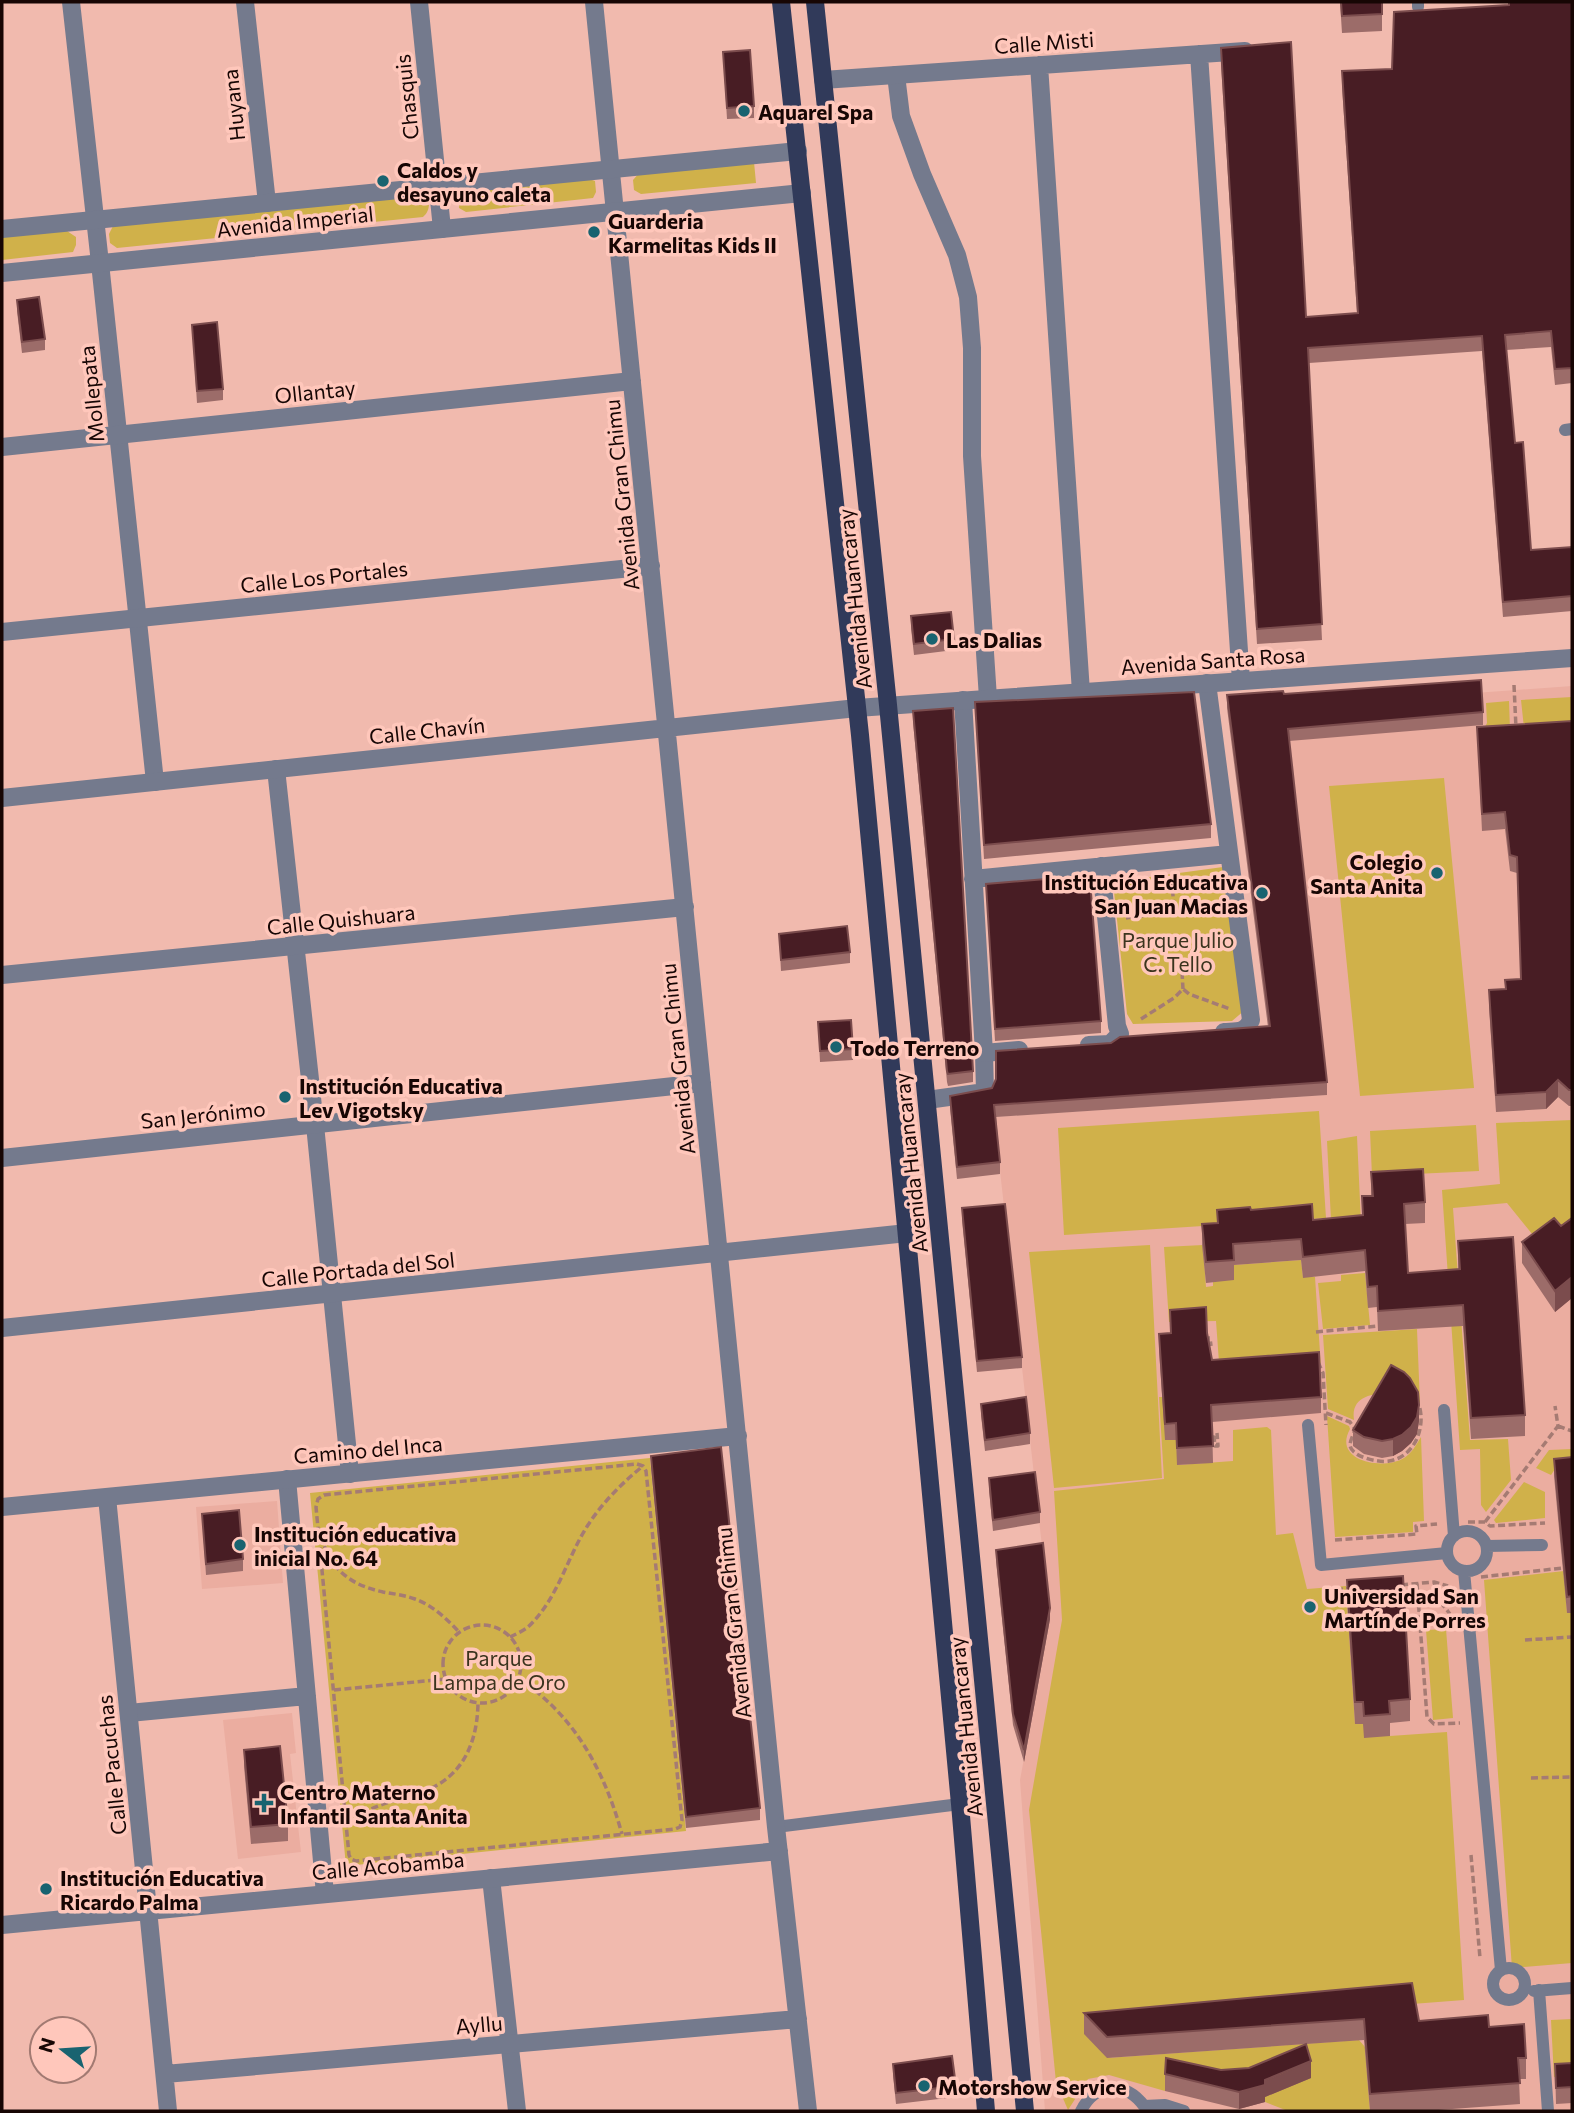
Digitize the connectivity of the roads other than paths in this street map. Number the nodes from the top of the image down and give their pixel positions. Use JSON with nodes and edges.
{"nodes":[{"id":1,"x":71,"y":2,"type":"edge"},
{"id":2,"x":245,"y":2,"type":"edge"},
{"id":3,"x":419,"y":2,"type":"edge"},
{"id":4,"x":594,"y":2,"type":"edge"},
{"id":5,"x":781,"y":2,"type":"edge"},
{"id":6,"x":815,"y":2,"type":"edge"},
{"id":7,"x":1258,"y":50,"type":"edge"},
{"id":8,"x":1199,"y":54,"type":"junction"},
{"id":9,"x":1039,"y":65,"type":"junction"},
{"id":10,"x":896,"y":75,"type":"junction"},
{"id":11,"x":823,"y":80,"type":"junction"},
{"id":12,"x":798,"y":151,"type":"junction"},
{"id":13,"x":611,"y":169,"type":"junction"},
{"id":14,"x":438,"y":186,"type":"junction"},
{"id":15,"x":803,"y":192,"type":"junction"},
{"id":16,"x":267,"y":203,"type":"junction"},
{"id":17,"x":615,"y":211,"type":"junction"},
{"id":18,"x":94,"y":220,"type":"junction"},
{"id":19,"x":2,"y":229,"type":"edge"},
{"id":20,"x":442,"y":229,"type":"junction"},
{"id":21,"x":100,"y":263,"type":"junction"},
{"id":22,"x":2,"y":273,"type":"edge"},
{"id":23,"x":632,"y":381,"type":"junction"},
{"id":24,"x":118,"y":435,"type":"junction"},
{"id":25,"x":2,"y":447,"type":"edge"},
{"id":26,"x":651,"y":566,"type":"junction"},
{"id":27,"x":138,"y":618,"type":"junction"},
{"id":28,"x":2,"y":632,"type":"edge"},
{"id":29,"x":1572,"y":658,"type":"edge"},
{"id":30,"x":1241,"y":681,"type":"junction"},
{"id":31,"x":1207,"y":684,"type":"junction"},
{"id":32,"x":1081,"y":692,"type":"junction"},
{"id":33,"x":988,"y":698,"type":"junction"},
{"id":34,"x":963,"y":700,"type":"junction"},
{"id":35,"x":888,"y":705,"type":"junction"},
{"id":36,"x":857,"y":708,"type":"junction"},
{"id":37,"x":668,"y":727,"type":"junction"},
{"id":38,"x":276,"y":769,"type":"junction"},
{"id":39,"x":155,"y":782,"type":"junction"},
{"id":40,"x":2,"y":798,"type":"edge"},
{"id":41,"x":1229,"y":854,"type":"junction"},
{"id":42,"x":1101,"y":866,"type":"junction"},
{"id":43,"x":973,"y":879,"type":"junction"},
{"id":44,"x":685,"y":907,"type":"junction"},
{"id":45,"x":296,"y":946,"type":"junction"},
{"id":46,"x":2,"y":975,"type":"edge"},
{"id":47,"x":1142,"y":1028,"type":"road end"},
{"id":48,"x":1206,"y":1033,"type":"edge"},
{"id":49,"x":1120,"y":1034,"type":"junction"},
{"id":50,"x":1072,"y":1047,"type":"edge"},
{"id":51,"x":1034,"y":1049,"type":"edge"},
{"id":52,"x":984,"y":1053,"type":"junction"},
{"id":53,"x":702,"y":1083,"type":"junction"},
{"id":54,"x":927,"y":1100,"type":"junction"},
{"id":55,"x":315,"y":1125,"type":"junction"},
{"id":56,"x":2,"y":1158,"type":"edge"},
{"id":57,"x":907,"y":1233,"type":"junction"},
{"id":58,"x":719,"y":1252,"type":"junction"},
{"id":59,"x":331,"y":1295,"type":"junction"},
{"id":60,"x":2,"y":1328,"type":"edge"},
{"id":61,"x":1444,"y":1410,"type":"dead end"},
{"id":62,"x":1308,"y":1425,"type":"dead end"},
{"id":63,"x":738,"y":1436,"type":"junction"},
{"id":64,"x":350,"y":1474,"type":"junction"},
{"id":65,"x":288,"y":1479,"type":"junction"},
{"id":66,"x":107,"y":1497,"type":"junction"},
{"id":67,"x":2,"y":1507,"type":"edge"},
{"id":68,"x":1454,"y":1536,"type":"junction"},
{"id":69,"x":1542,"y":1545,"type":"dead end"},
{"id":70,"x":1487,"y":1546,"type":"junction"},
{"id":71,"x":1447,"y":1553,"type":"junction"},
{"id":72,"x":1464,"y":1572,"type":"junction"},
{"id":73,"x":307,"y":1696,"type":"junction"},
{"id":74,"x":129,"y":1713,"type":"junction"},
{"id":75,"x":960,"y":1804,"type":"junction"},
{"id":76,"x":776,"y":1827,"type":"junction"},
{"id":77,"x":779,"y":1851,"type":"junction"},
{"id":78,"x":491,"y":1878,"type":"junction"},
{"id":79,"x":325,"y":1894,"type":"junction"},
{"id":80,"x":149,"y":1911,"type":"junction"},
{"id":81,"x":2,"y":1925,"type":"edge"},
{"id":82,"x":1501,"y":1970,"type":"junction"},
{"id":83,"x":1572,"y":1988,"type":"edge"},
{"id":84,"x":1539,"y":1990,"type":"junction"},
{"id":85,"x":1523,"y":1991,"type":"junction"},
{"id":86,"x":798,"y":2019,"type":"junction"},
{"id":87,"x":509,"y":2044,"type":"junction"},
{"id":88,"x":165,"y":2074,"type":"junction"},
{"id":89,"x":1145,"y":2109,"type":"edge"},
{"id":90,"x":168,"y":2111,"type":"edge"},
{"id":91,"x":517,"y":2111,"type":"edge"},
{"id":92,"x":808,"y":2111,"type":"edge"},
{"id":93,"x":986,"y":2111,"type":"edge"},
{"id":94,"x":1026,"y":2111,"type":"edge"},
{"id":95,"x":1081,"y":2111,"type":"edge"},
{"id":96,"x":1184,"y":2111,"type":"edge"},
{"id":97,"x":1548,"y":2111,"type":"edge"}],
"edges":[{"from":1,"to":18,"type":"street","name":"Mollepata"},
{"from":2,"to":16,"type":"street","name":"Huyana"},
{"from":3,"to":14,"type":"street","name":"Chasquis"},
{"from":4,"to":13,"type":"street","name":"Avenida Gran Chimu"},
{"from":5,"to":12,"type":"main road","name":"Avenida Huancaray"},
{"from":6,"to":11,"type":"main road","name":"Avenida Huancaray"},
{"from":7,"to":8,"type":"street","name":"Calle Misti"},
{"from":8,"to":9,"type":"street","name":"Calle Misti"},
{"from":8,"to":30,"type":"street"},
{"from":9,"to":10,"type":"street","name":"Calle Misti"},
{"from":9,"to":32,"type":"street"},
{"from":10,"to":11,"type":"street","name":"Calle Misti"},
{"from":10,"to":33,"type":"street"},
{"from":11,"to":35,"type":"main road","name":"Avenida Huancaray"},
{"from":12,"to":13,"type":"street","name":"Avenida Imperial"},
{"from":12,"to":15,"type":"main road","name":"Avenida Huancaray"},
{"from":13,"to":14,"type":"street","name":"Avenida Imperial"},
{"from":13,"to":17,"type":"street","name":"Avenida Gran Chimu"},
{"from":14,"to":16,"type":"street","name":"Avenida Imperial"},
{"from":14,"to":20,"type":"street","name":"Chasquis"},
{"from":15,"to":17,"type":"street","name":"Avenida Imperial"},
{"from":15,"to":36,"type":"main road","name":"Avenida Huancaray"},
{"from":16,"to":18,"type":"street","name":"Avenida Imperial"},
{"from":17,"to":20,"type":"street","name":"Avenida Imperial"},
{"from":17,"to":23,"type":"street","name":"Avenida Gran Chimu"},
{"from":18,"to":19,"type":"street","name":"Avenida Imperial"},
{"from":18,"to":21,"type":"street","name":"Mollepata"},
{"from":20,"to":21,"type":"street","name":"Avenida Imperial"},
{"from":21,"to":22,"type":"street","name":"Avenida Imperial"},
{"from":21,"to":24,"type":"street","name":"Mollepata"},
{"from":23,"to":24,"type":"street","name":"Ollantay"},
{"from":23,"to":26,"type":"street","name":"Avenida Gran Chimu"},
{"from":24,"to":25,"type":"street","name":"Ollantay"},
{"from":24,"to":27,"type":"street","name":"Mollepata"},
{"from":26,"to":27,"type":"street","name":"Calle Los Portales"},
{"from":26,"to":37,"type":"street","name":"Avenida Gran Chimu"},
{"from":27,"to":28,"type":"street","name":"Calle Los Portales"},
{"from":27,"to":39,"type":"street","name":"Mollepata"},
{"from":29,"to":30,"type":"street","name":"Avenida Santa Rosa"},
{"from":30,"to":31,"type":"street","name":"Avenida Santa Rosa"},
{"from":31,"to":32,"type":"street","name":"Avenida Santa Rosa"},
{"from":31,"to":41,"type":"street"},
{"from":32,"to":33,"type":"street","name":"Avenida Santa Rosa"},
{"from":33,"to":34,"type":"street","name":"Avenida Santa Rosa"},
{"from":34,"to":35,"type":"street","name":"Avenida Santa Rosa"},
{"from":34,"to":43,"type":"street"},
{"from":35,"to":36,"type":"street","name":"Avenida Santa Rosa"},
{"from":35,"to":54,"type":"main road","name":"Avenida Huancaray"},
{"from":36,"to":37,"type":"street","name":"Calle Chavín"},
{"from":36,"to":57,"type":"main road","name":"Avenida Huancaray"},
{"from":37,"to":38,"type":"street","name":"Calle Chavín"},
{"from":37,"to":44,"type":"street","name":"Avenida Gran Chimu"},
{"from":38,"to":39,"type":"street","name":"Calle Chavín"},
{"from":38,"to":45,"type":"street"},
{"from":39,"to":40,"type":"street","name":"Calle Chavín"},
{"from":41,"to":42,"type":"street"},
{"from":41,"to":48,"type":"street"},
{"from":42,"to":43,"type":"street"},
{"from":42,"to":49,"type":"street"},
{"from":43,"to":52,"type":"street"},
{"from":44,"to":45,"type":"street","name":"Calle Quishuara"},
{"from":44,"to":53,"type":"street","name":"Avenida Gran Chimu"},
{"from":45,"to":46,"type":"street","name":"Calle Quishuara"},
{"from":45,"to":55,"type":"street"},
{"from":47,"to":49,"type":"street"},
{"from":49,"to":50,"type":"street"},
{"from":51,"to":52,"type":"street"},
{"from":52,"to":54,"type":"street"},
{"from":53,"to":55,"type":"street","name":"San Jerónimo"},
{"from":53,"to":58,"type":"street","name":"Avenida Gran Chimu"},
{"from":54,"to":94,"type":"main road","name":"Avenida Huancaray"},
{"from":55,"to":56,"type":"street","name":"San Jerónimo"},
{"from":55,"to":59,"type":"street"},
{"from":57,"to":58,"type":"street","name":"Calle Portada del Sol"},
{"from":57,"to":75,"type":"main road","name":"Avenida Huancaray"},
{"from":58,"to":59,"type":"street","name":"Calle Portada del Sol"},
{"from":58,"to":63,"type":"street","name":"Avenida Gran Chimu"},
{"from":59,"to":60,"type":"street","name":"Calle Portada del Sol"},
{"from":59,"to":64,"type":"street"},
{"from":61,"to":68,"type":"lane"},
{"from":62,"to":71,"type":"lane"},
{"from":63,"to":64,"type":"street","name":"Camino del Inca"},
{"from":63,"to":76,"type":"street","name":"Avenida Gran Chimu"},
{"from":64,"to":65,"type":"street","name":"Camino del Inca"},
{"from":65,"to":66,"type":"street","name":"Camino del Inca"},
{"from":65,"to":73,"type":"street"},
{"from":66,"to":67,"type":"street","name":"Camino del Inca"},
{"from":66,"to":74,"type":"street","name":"Calle Pacuchas"},
{"from":68,"to":70,"type":"lane"},
{"from":68,"to":71,"type":"lane"},
{"from":69,"to":70,"type":"lane"},
{"from":70,"to":72,"type":"lane"},
{"from":71,"to":72,"type":"lane"},
{"from":72,"to":82,"type":"lane"},
{"from":73,"to":74,"type":"street"},
{"from":73,"to":79,"type":"street"},
{"from":74,"to":80,"type":"street","name":"Calle Pacuchas"},
{"from":75,"to":76,"type":"lane"},
{"from":75,"to":93,"type":"main road","name":"Avenida Huancaray"},
{"from":76,"to":77,"type":"street","name":"Avenida Gran Chimu"},
{"from":77,"to":78,"type":"street","name":"Calle Acobamba"},
{"from":77,"to":86,"type":"street","name":"Avenida Gran Chimu"},
{"from":78,"to":79,"type":"street","name":"Calle Acobamba"},
{"from":78,"to":87,"type":"street"},
{"from":79,"to":80,"type":"street","name":"Calle Acobamba"},
{"from":80,"to":81,"type":"street","name":"Calle Acobamba"},
{"from":80,"to":88,"type":"street","name":"Calle Pacuchas"},
{"from":82,"to":85,"type":"lane"},
{"from":82,"to":85,"type":"lane"},
{"from":83,"to":84,"type":"lane"},
{"from":84,"to":85,"type":"lane"},
{"from":84,"to":97,"type":"lane"},
{"from":86,"to":87,"type":"street","name":"Ayllu"},
{"from":86,"to":92,"type":"street","name":"Avenida Gran Chimu"},
{"from":87,"to":88,"type":"street","name":"Ayllu"},
{"from":87,"to":91,"type":"street"},
{"from":88,"to":90,"type":"street","name":"Calle Pacuchas"},
{"from":89,"to":95,"type":"lane"},
{"from":89,"to":96,"type":"lane"}]}
